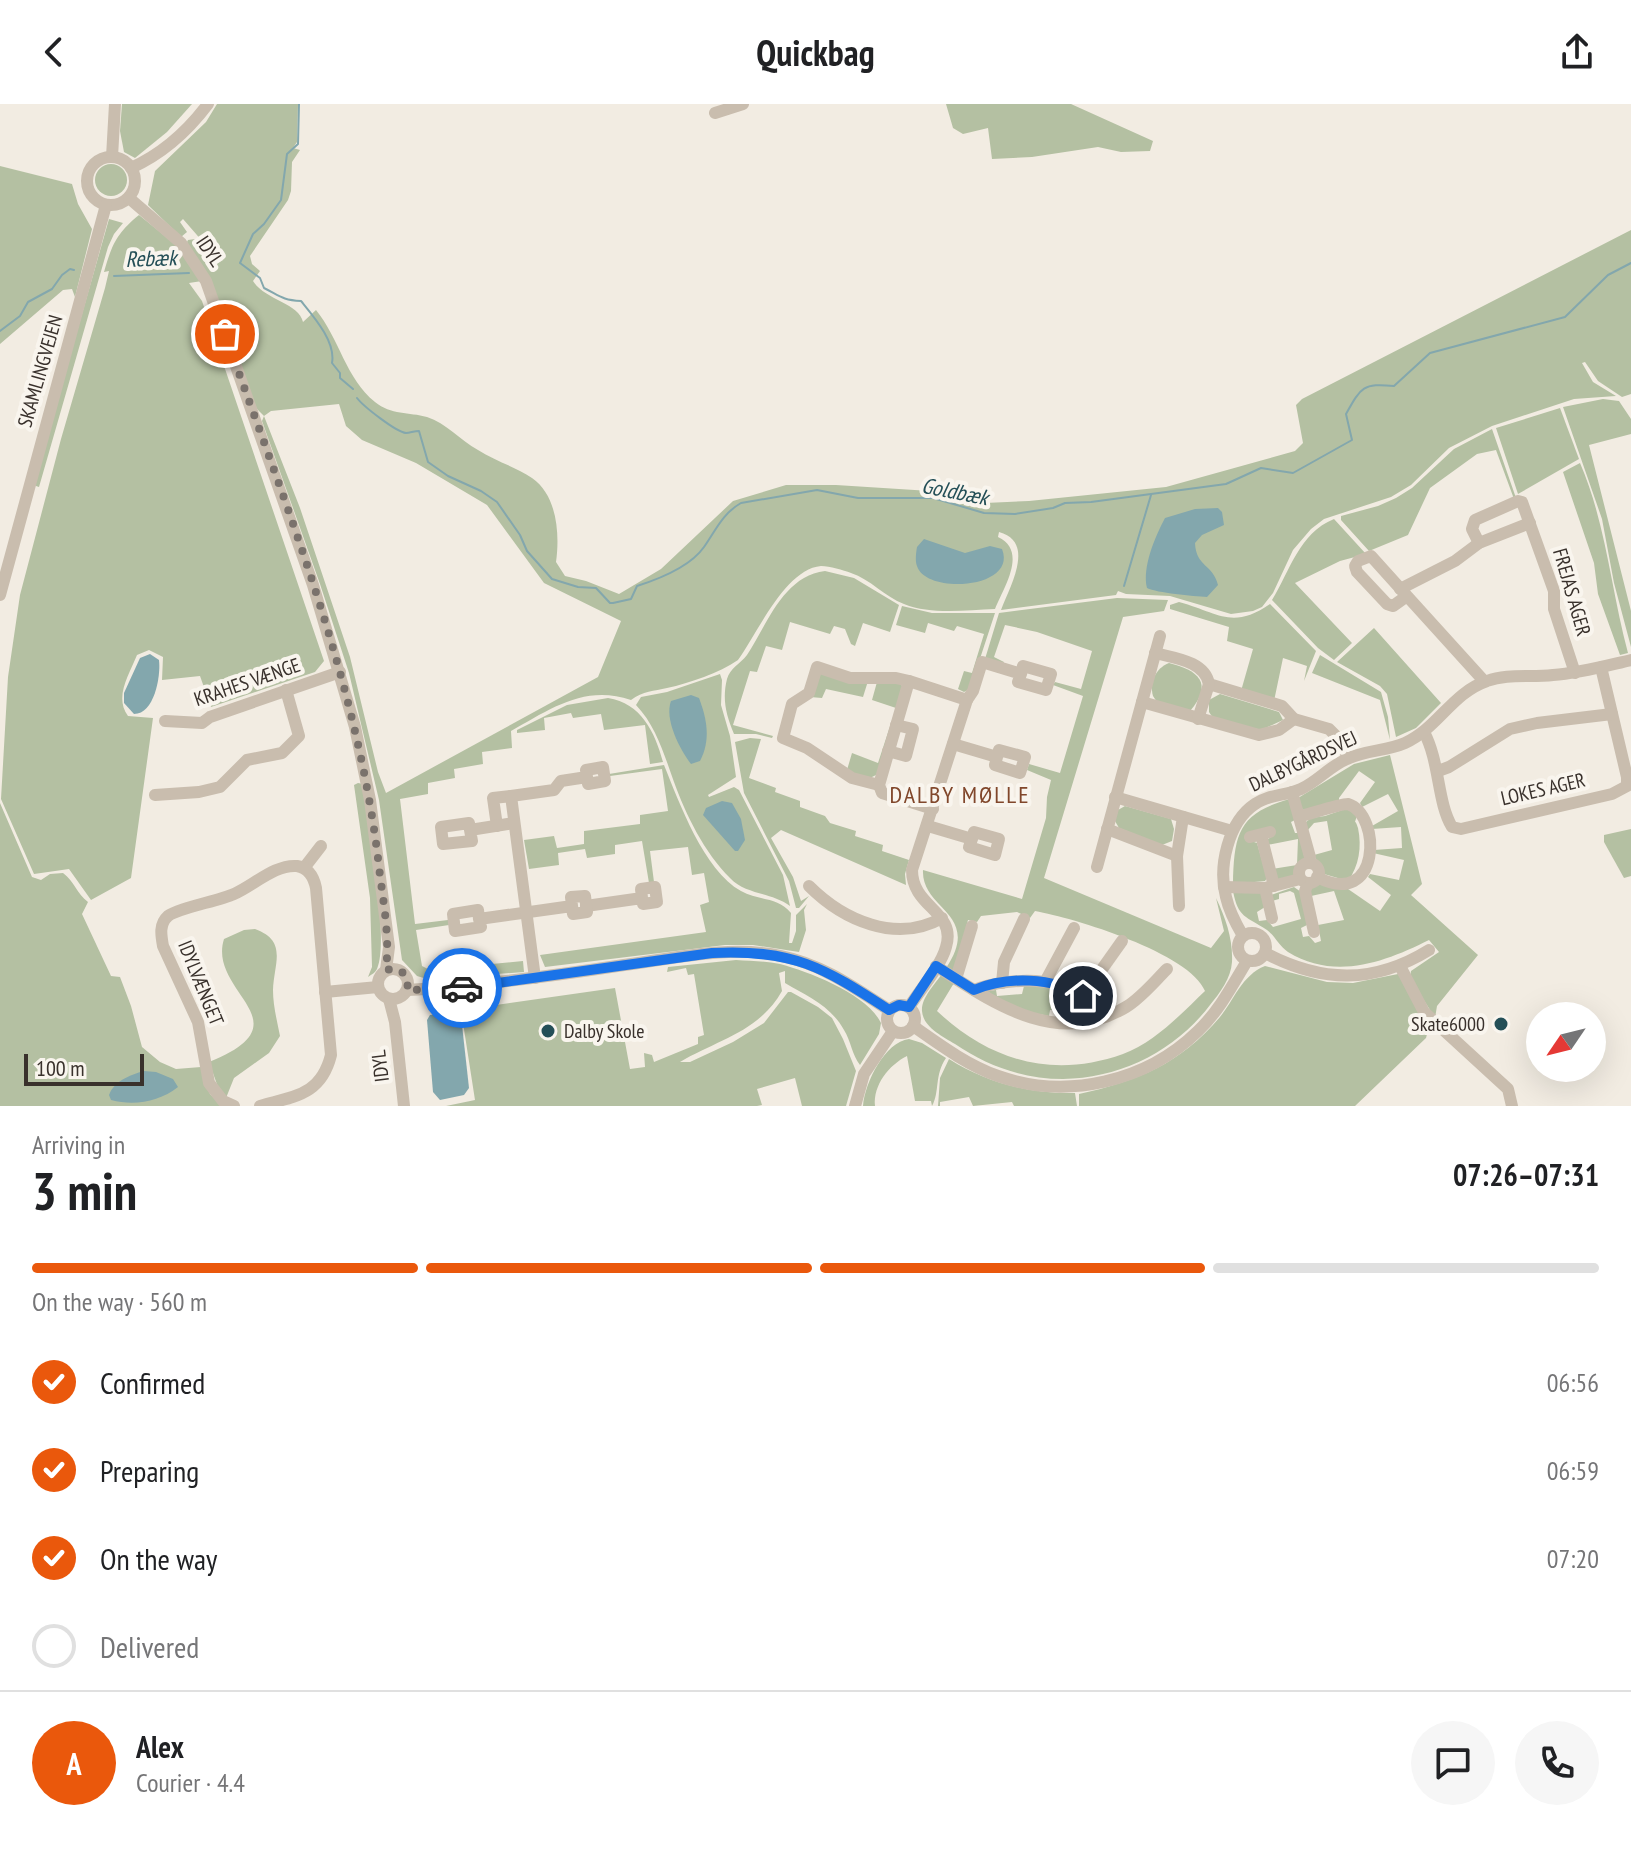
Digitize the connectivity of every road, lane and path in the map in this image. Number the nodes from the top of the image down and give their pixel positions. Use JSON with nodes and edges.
{"nodes":[{"id":1,"x":115,"y":104,"type":"edge"},
{"id":2,"x":208,"y":104,"type":"edge"},
{"id":3,"x":743,"y":104,"type":"edge"},
{"id":4,"x":715,"y":113,"type":"dead end"},
{"id":5,"x":112,"y":157,"type":"junction"},
{"id":6,"x":131,"y":168,"type":"junction"},
{"id":7,"x":129,"y":198,"type":"junction"},
{"id":8,"x":106,"y":205,"type":"junction"},
{"id":9,"x":1530,"y":523,"type":"junction"},
{"id":10,"x":1479,"y":543,"type":"junction"},
{"id":11,"x":0,"y":595,"type":"edge"},
{"id":12,"x":1160,"y":636,"type":"dead end"},
{"id":13,"x":1155,"y":653,"type":"junction"},
{"id":14,"x":1631,"y":660,"type":"edge"},
{"id":15,"x":1601,"y":667,"type":"junction"},
{"id":16,"x":340,"y":672,"type":"junction"},
{"id":17,"x":1575,"y":673,"type":"junction"},
{"id":18,"x":1021,"y":674,"type":"dead end"},
{"id":19,"x":909,"y":681,"type":"junction"},
{"id":20,"x":1484,"y":681,"type":"junction"},
{"id":21,"x":1209,"y":684,"type":"junction"},
{"id":22,"x":286,"y":690,"type":"junction"},
{"id":23,"x":967,"y":700,"type":"junction"},
{"id":24,"x":1142,"y":702,"type":"junction"},
{"id":25,"x":1612,"y":714,"type":"junction"},
{"id":26,"x":1198,"y":719,"type":"junction"},
{"id":27,"x":1294,"y":719,"type":"junction"},
{"id":28,"x":165,"y":721,"type":"dead end"},
{"id":29,"x":1424,"y":732,"type":"junction"},
{"id":30,"x":953,"y":744,"type":"junction"},
{"id":31,"x":997,"y":757,"type":"dead end"},
{"id":32,"x":1348,"y":758,"type":"junction"},
{"id":33,"x":1438,"y":771,"type":"junction"},
{"id":34,"x":587,"y":777,"type":"dead end"},
{"id":35,"x":879,"y":785,"type":"junction"},
{"id":36,"x":1292,"y":792,"type":"junction"},
{"id":37,"x":155,"y":795,"type":"dead end"},
{"id":38,"x":511,"y":796,"type":"junction"},
{"id":39,"x":1115,"y":797,"type":"junction"},
{"id":40,"x":933,"y":809,"type":"junction"},
{"id":41,"x":1301,"y":816,"type":"junction"},
{"id":42,"x":1183,"y":817,"type":"junction"},
{"id":43,"x":514,"y":823,"type":"junction"},
{"id":44,"x":497,"y":826,"type":"junction"},
{"id":45,"x":928,"y":826,"type":"junction"},
{"id":46,"x":1107,"y":829,"type":"junction"},
{"id":47,"x":470,"y":830,"type":"dead end"},
{"id":48,"x":1232,"y":831,"type":"junction"},
{"id":49,"x":1261,"y":835,"type":"dead end"},
{"id":50,"x":972,"y":839,"type":"dead end"},
{"id":51,"x":321,"y":846,"type":"dead end"},
{"id":52,"x":1177,"y":856,"type":"junction"},
{"id":53,"x":1097,"y":867,"type":"dead end"},
{"id":54,"x":304,"y":868,"type":"junction"},
{"id":55,"x":1308,"y":879,"type":"junction"},
{"id":56,"x":1224,"y":887,"type":"junction"},
{"id":57,"x":1270,"y":887,"type":"junction"},
{"id":58,"x":811,"y":894,"type":"dead end"},
{"id":59,"x":642,"y":898,"type":"dead end"},
{"id":60,"x":1179,"y":906,"type":"dead end"},
{"id":61,"x":528,"y":912,"type":"junction"},
{"id":62,"x":942,"y":918,"type":"junction"},
{"id":63,"x":1272,"y":918,"type":"dead end"},
{"id":64,"x":479,"y":919,"type":"dead end"},
{"id":65,"x":1024,"y":919,"type":"dead end"},
{"id":66,"x":972,"y":926,"type":"dead end"},
{"id":67,"x":1074,"y":928,"type":"dead end"},
{"id":68,"x":1314,"y":932,"type":"dead end"},
{"id":69,"x":1243,"y":936,"type":"junction"},
{"id":70,"x":1122,"y":941,"type":"dead end"},
{"id":71,"x":1429,"y":950,"type":"dead end"},
{"id":72,"x":1265,"y":953,"type":"junction"},
{"id":73,"x":1247,"y":961,"type":"junction"},
{"id":74,"x":936,"y":966,"type":"junction"},
{"id":75,"x":1400,"y":966,"type":"junction"},
{"id":76,"x":1167,"y":969,"type":"dead end"},
{"id":77,"x":392,"y":970,"type":"junction"},
{"id":78,"x":535,"y":978,"type":"junction"},
{"id":79,"x":956,"y":979,"type":"junction"},
{"id":80,"x":1045,"y":982,"type":"junction"},
{"id":81,"x":1002,"y":983,"type":"junction"},
{"id":82,"x":378,"y":987,"type":"junction"},
{"id":83,"x":974,"y":990,"type":"junction"},
{"id":84,"x":325,"y":992,"type":"junction"},
{"id":85,"x":401,"y":992,"type":"junction"},
{"id":86,"x":1083,"y":996,"type":"junction"},
{"id":87,"x":909,"y":1007,"type":"junction"},
{"id":88,"x":889,"y":1010,"type":"junction"},
{"id":89,"x":1096,"y":1019,"type":"junction"},
{"id":90,"x":913,"y":1026,"type":"junction"},
{"id":91,"x":893,"y":1031,"type":"junction"},
{"id":92,"x":234,"y":1106,"type":"edge"},
{"id":93,"x":260,"y":1106,"type":"edge"},
{"id":94,"x":404,"y":1106,"type":"edge"},
{"id":95,"x":855,"y":1106,"type":"edge"},
{"id":96,"x":1512,"y":1106,"type":"edge"}],
"edges":[{"from":1,"to":5,"type":"street"},
{"from":2,"to":6,"type":"street"},
{"from":3,"to":4,"type":"street"},
{"from":5,"to":6,"type":"street"},
{"from":5,"to":8,"type":"street"},
{"from":6,"to":7,"type":"street"},
{"from":7,"to":8,"type":"street"},
{"from":7,"to":16,"type":"street","name":"IDYL"},
{"from":8,"to":11,"type":"street","name":"SKAMLINGVEJEN"},
{"from":9,"to":10,"type":"street"},
{"from":9,"to":10,"type":"street"},
{"from":9,"to":17,"type":"street","name":"FREJAS AGER"},
{"from":10,"to":20,"type":"street"},
{"from":12,"to":13,"type":"street"},
{"from":13,"to":21,"type":"street"},
{"from":13,"to":24,"type":"street"},
{"from":14,"to":15,"type":"street","name":"DALBYGÅRDSVEJ"},
{"from":15,"to":17,"type":"street","name":"DALBYGÅRDSVEJ"},
{"from":15,"to":25,"type":"street","name":"LOKES AGER"},
{"from":16,"to":22,"type":"street","name":"KRAHES VÆNGE"},
{"from":16,"to":77,"type":"street","name":"IDYL"},
{"from":17,"to":20,"type":"street","name":"DALBYGÅRDSVEJ"},
{"from":18,"to":23,"type":"street"},
{"from":19,"to":23,"type":"street"},
{"from":19,"to":35,"type":"street"},
{"from":19,"to":35,"type":"street"},
{"from":20,"to":29,"type":"street","name":"DALBYGÅRDSVEJ"},
{"from":21,"to":26,"type":"street"},
{"from":21,"to":27,"type":"street"},
{"from":22,"to":28,"type":"street","name":"KRAHES VÆNGE"},
{"from":22,"to":37,"type":"street"},
{"from":23,"to":30,"type":"street"},
{"from":24,"to":26,"type":"street"},
{"from":24,"to":39,"type":"street"},
{"from":25,"to":33,"type":"street"},
{"from":25,"to":33,"type":"street","name":"LOKES AGER"},
{"from":26,"to":27,"type":"street"},
{"from":27,"to":32,"type":"street"},
{"from":29,"to":32,"type":"street","name":"DALBYGÅRDSVEJ"},
{"from":29,"to":33,"type":"street","name":"LOKES AGER"},
{"from":30,"to":31,"type":"street"},
{"from":30,"to":40,"type":"street"},
{"from":32,"to":36,"type":"street","name":"DALBYGÅRDSVEJ"},
{"from":34,"to":38,"type":"street"},
{"from":35,"to":40,"type":"street"},
{"from":36,"to":41,"type":"street"},
{"from":36,"to":48,"type":"street","name":"DALBYGÅRDSVEJ"},
{"from":38,"to":43,"type":"street"},
{"from":38,"to":44,"type":"street"},
{"from":39,"to":42,"type":"street"},
{"from":39,"to":46,"type":"street"},
{"from":40,"to":45,"type":"street"},
{"from":41,"to":55,"type":"street"},
{"from":41,"to":55,"type":"street"},
{"from":42,"to":48,"type":"street"},
{"from":42,"to":52,"type":"street"},
{"from":43,"to":44,"type":"street"},
{"from":43,"to":61,"type":"street"},
{"from":44,"to":47,"type":"street"},
{"from":45,"to":50,"type":"street"},
{"from":45,"to":62,"type":"street"},
{"from":46,"to":52,"type":"street"},
{"from":46,"to":53,"type":"street"},
{"from":48,"to":56,"type":"street"},
{"from":49,"to":57,"type":"street"},
{"from":51,"to":54,"type":"street"},
{"from":52,"to":60,"type":"street"},
{"from":54,"to":84,"type":"street"},
{"from":54,"to":92,"type":"street","name":"IDYLVÆNGET"},
{"from":55,"to":57,"type":"street"},
{"from":55,"to":68,"type":"street"},
{"from":56,"to":57,"type":"street"},
{"from":56,"to":69,"type":"street"},
{"from":57,"to":63,"type":"street"},
{"from":58,"to":62,"type":"street"},
{"from":59,"to":61,"type":"street"},
{"from":61,"to":64,"type":"street"},
{"from":61,"to":78,"type":"street"},
{"from":62,"to":74,"type":"street"},
{"from":65,"to":81,"type":"street"},
{"from":66,"to":79,"type":"street"},
{"from":67,"to":80,"type":"street"},
{"from":69,"to":72,"type":"street"},
{"from":69,"to":73,"type":"street"},
{"from":70,"to":86,"type":"street"},
{"from":71,"to":75,"type":"street"},
{"from":72,"to":73,"type":"street"},
{"from":72,"to":75,"type":"street"},
{"from":73,"to":90,"type":"street"},
{"from":74,"to":79,"type":"street"},
{"from":74,"to":87,"type":"street"},
{"from":75,"to":96,"type":"street"},
{"from":76,"to":89,"type":"street"},
{"from":77,"to":82,"type":"street"},
{"from":77,"to":85,"type":"street"},
{"from":78,"to":85,"type":"street"},
{"from":78,"to":88,"type":"street"},
{"from":79,"to":83,"type":"street"},
{"from":80,"to":81,"type":"street"},
{"from":80,"to":86,"type":"street"},
{"from":81,"to":83,"type":"street"},
{"from":82,"to":84,"type":"street"},
{"from":82,"to":85,"type":"street"},
{"from":83,"to":89,"type":"street"},
{"from":84,"to":93,"type":"street"},
{"from":85,"to":94,"type":"street","name":"IDYL"},
{"from":86,"to":89,"type":"street"},
{"from":87,"to":88,"type":"street"},
{"from":87,"to":90,"type":"street"},
{"from":88,"to":91,"type":"street"},
{"from":90,"to":91,"type":"street"},
{"from":91,"to":95,"type":"street"}]}
